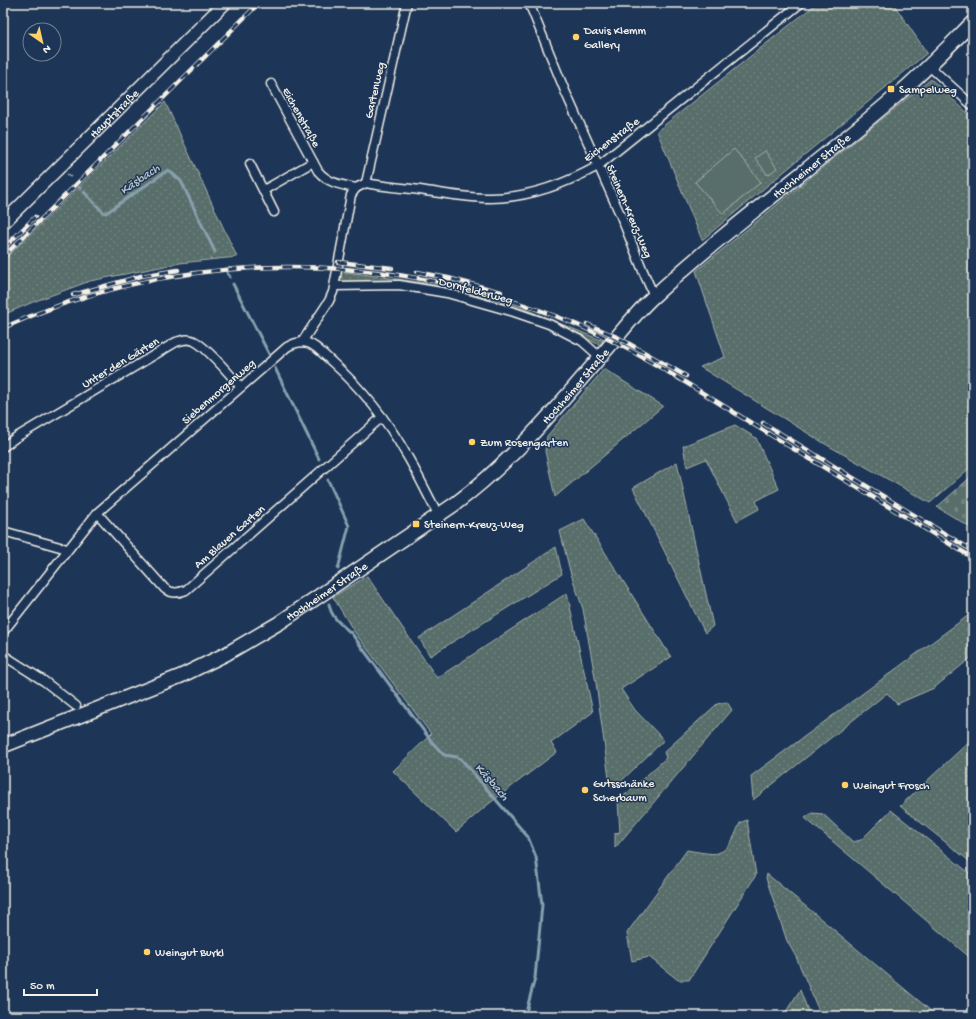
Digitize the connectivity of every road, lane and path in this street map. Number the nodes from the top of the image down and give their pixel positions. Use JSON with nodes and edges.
{"nodes":[{"id":1,"x":225,"y":3,"type":"edge"},
{"id":2,"x":407,"y":3,"type":"edge"},
{"id":3,"x":529,"y":3,"type":"edge"},
{"id":4,"x":801,"y":3,"type":"edge"},
{"id":5,"x":973,"y":22,"type":"edge"},
{"id":6,"x":928,"y":65,"type":"junction"},
{"id":7,"x":271,"y":84,"type":"dead end"},
{"id":8,"x":973,"y":106,"type":"edge"},
{"id":9,"x":313,"y":162,"type":"junction"},
{"id":10,"x":250,"y":164,"type":"dead end"},
{"id":11,"x":598,"y":166,"type":"junction"},
{"id":12,"x":366,"y":183,"type":"junction"},
{"id":13,"x":356,"y":188,"type":"junction"},
{"id":14,"x":264,"y":190,"type":"junction"},
{"id":15,"x":274,"y":212,"type":"dead end"},
{"id":16,"x":3,"y":223,"type":"edge"},
{"id":17,"x":335,"y":286,"type":"junction"},
{"id":18,"x":654,"y":296,"type":"junction"},
{"id":19,"x":302,"y":342,"type":"junction"},
{"id":20,"x":600,"y":357,"type":"junction"},
{"id":21,"x":241,"y":387,"type":"junction"},
{"id":22,"x":382,"y":417,"type":"junction"},
{"id":23,"x":3,"y":447,"type":"edge"},
{"id":24,"x":97,"y":513,"type":"junction"},
{"id":25,"x":439,"y":516,"type":"junction"},
{"id":26,"x":3,"y":531,"type":"edge"},
{"id":27,"x":67,"y":549,"type":"junction"},
{"id":28,"x":3,"y":632,"type":"edge"},
{"id":29,"x":3,"y":655,"type":"edge"},
{"id":30,"x":76,"y":706,"type":"dead end"},
{"id":31,"x":3,"y":746,"type":"edge"}],
"edges":[{"from":1,"to":16,"type":"street","name":"Hauptstraße"},
{"from":2,"to":12,"type":"street","name":"Gartenweg"},
{"from":3,"to":11,"type":"street","name":"Steinern-Kreuz-Weg"},
{"from":4,"to":11,"type":"street","name":"Eichenstraße"},
{"from":5,"to":6,"type":"main road","name":"Hochheimer Straße"},
{"from":6,"to":8,"type":"street"},
{"from":6,"to":18,"type":"main road","name":"Hochheimer Straße"},
{"from":7,"to":9,"type":"street","name":"Eichenstraße"},
{"from":9,"to":13,"type":"street","name":"Eichenstraße"},
{"from":9,"to":14,"type":"street","name":"Eichenstraße"},
{"from":10,"to":14,"type":"street"},
{"from":11,"to":12,"type":"street","name":"Eichenstraße"},
{"from":11,"to":18,"type":"street","name":"Steinern-Kreuz-Weg"},
{"from":12,"to":13,"type":"street"},
{"from":13,"to":17,"type":"street"},
{"from":14,"to":15,"type":"street"},
{"from":17,"to":19,"type":"street"},
{"from":17,"to":20,"type":"street","name":"Dornfelderweg"},
{"from":18,"to":20,"type":"main road","name":"Hochheimer Straße"},
{"from":19,"to":21,"type":"street","name":"Siebenmorgenweg"},
{"from":19,"to":22,"type":"street"},
{"from":20,"to":25,"type":"main road","name":"Hochheimer Straße"},
{"from":21,"to":23,"type":"street","name":"Unter den Gärten"},
{"from":21,"to":24,"type":"street","name":"Siebenmorgenweg"},
{"from":22,"to":24,"type":"street","name":"Am Blauen Garten"},
{"from":22,"to":25,"type":"street"},
{"from":24,"to":27,"type":"street","name":"Siebenmorgenweg"},
{"from":25,"to":31,"type":"main road","name":"Hochheimer Straße"},
{"from":26,"to":27,"type":"street"},
{"from":27,"to":28,"type":"street","name":"Siebenmorgenweg"},
{"from":29,"to":30,"type":"street"}]}
